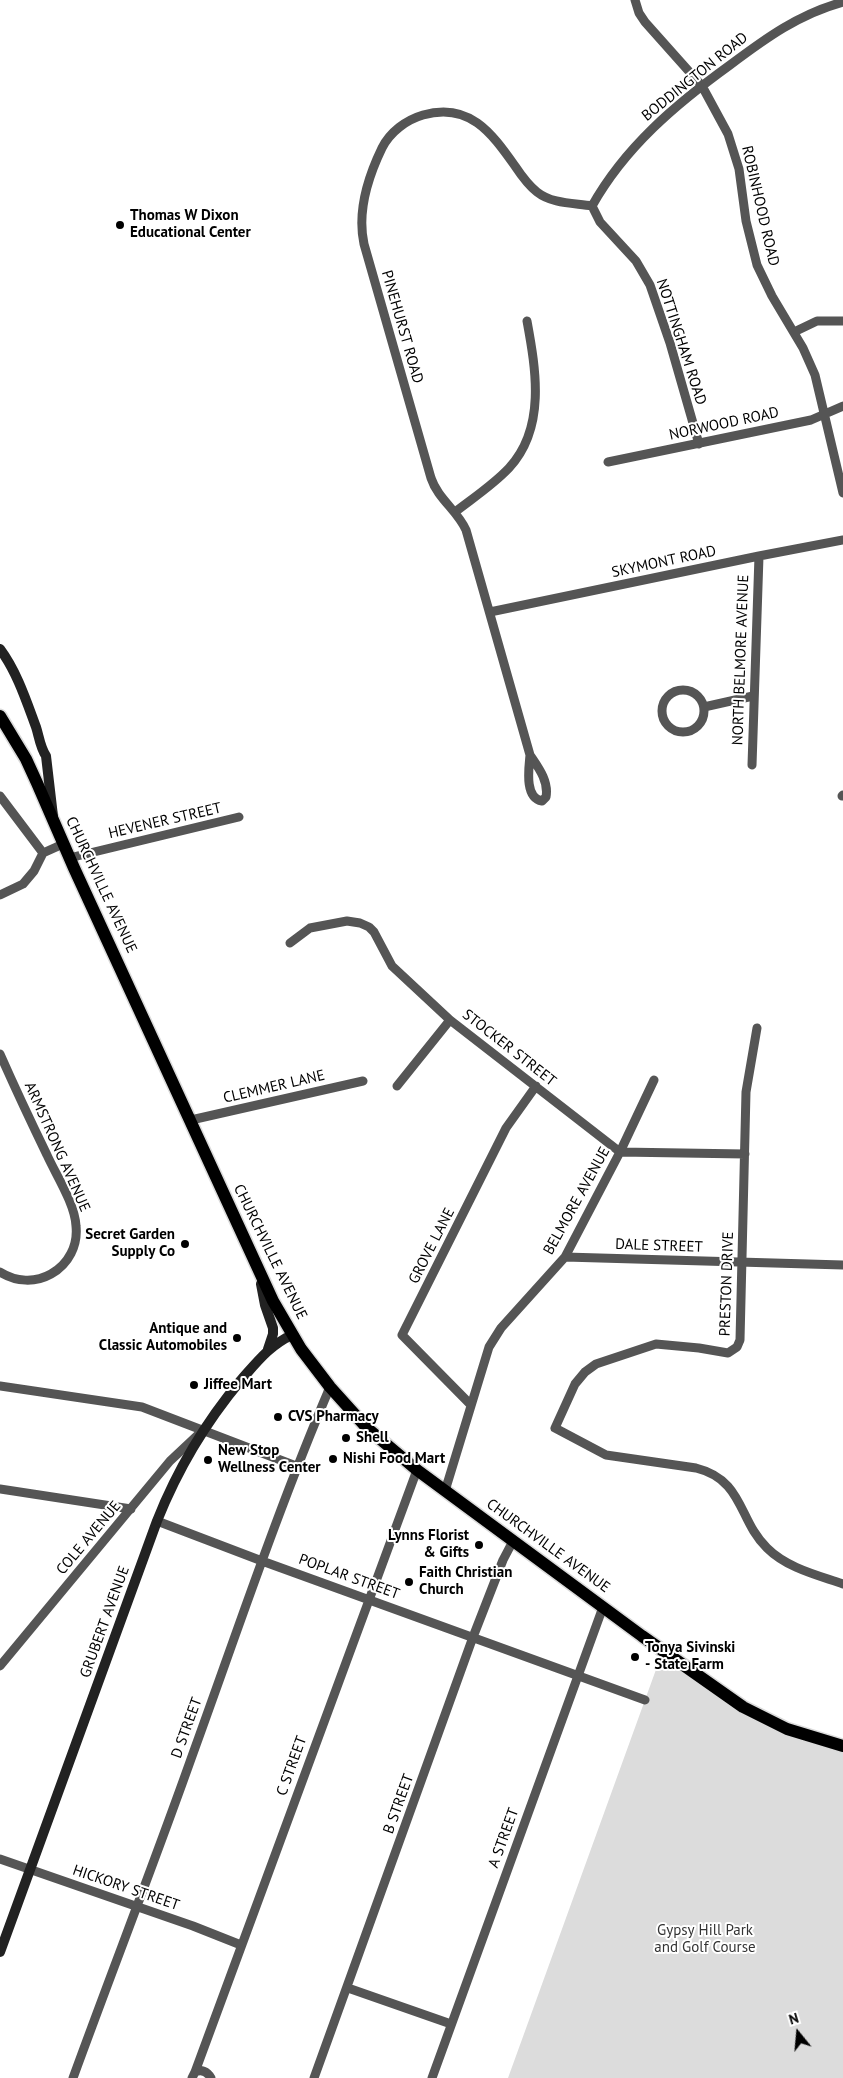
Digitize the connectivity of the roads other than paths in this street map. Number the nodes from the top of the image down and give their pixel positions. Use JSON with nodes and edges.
{"nodes":[{"id":1,"x":635,"y":0,"type":"edge"},
{"id":2,"x":843,"y":2,"type":"edge"},
{"id":3,"x":702,"y":86,"type":"junction"},
{"id":4,"x":592,"y":206,"type":"junction"},
{"id":5,"x":528,"y":321,"type":"dead end"},
{"id":6,"x":843,"y":321,"type":"edge"},
{"id":7,"x":794,"y":332,"type":"junction"},
{"id":8,"x":843,"y":406,"type":"edge"},
{"id":9,"x":825,"y":414,"type":"junction"},
{"id":10,"x":699,"y":444,"type":"junction"},
{"id":11,"x":608,"y":462,"type":"dead end"},
{"id":12,"x":843,"y":493,"type":"edge"},
{"id":13,"x":454,"y":512,"type":"junction"},
{"id":14,"x":843,"y":540,"type":"edge"},
{"id":15,"x":759,"y":556,"type":"junction"},
{"id":16,"x":490,"y":612,"type":"junction"},
{"id":17,"x":0,"y":649,"type":"edge"},
{"id":18,"x":753,"y":696,"type":"junction"},
{"id":19,"x":704,"y":707,"type":"junction"},
{"id":20,"x":0,"y":716,"type":"edge"},
{"id":21,"x":42,"y":751,"type":"junction"},
{"id":22,"x":530,"y":754,"type":"dead end"},
{"id":23,"x":26,"y":759,"type":"junction"},
{"id":24,"x":752,"y":765,"type":"dead end"},
{"id":25,"x":0,"y":796,"type":"edge"},
{"id":26,"x":238,"y":818,"type":"dead end"},
{"id":27,"x":54,"y":822,"type":"junction"},
{"id":28,"x":63,"y":844,"type":"junction"},
{"id":29,"x":43,"y":853,"type":"junction"},
{"id":30,"x":69,"y":858,"type":"junction"},
{"id":31,"x":0,"y":895,"type":"edge"},
{"id":32,"x":290,"y":943,"type":"dead end"},
{"id":33,"x":450,"y":1020,"type":"junction"},
{"id":34,"x":757,"y":1028,"type":"dead end"},
{"id":35,"x":0,"y":1054,"type":"edge"},
{"id":36,"x":654,"y":1080,"type":"dead end"},
{"id":37,"x":363,"y":1081,"type":"dead end"},
{"id":38,"x":397,"y":1086,"type":"dead end"},
{"id":39,"x":536,"y":1086,"type":"junction"},
{"id":40,"x":191,"y":1120,"type":"junction"},
{"id":41,"x":620,"y":1152,"type":"junction"},
{"id":42,"x":745,"y":1154,"type":"junction"},
{"id":43,"x":565,"y":1256,"type":"junction"},
{"id":44,"x":741,"y":1263,"type":"junction"},
{"id":45,"x":843,"y":1265,"type":"edge"},
{"id":46,"x":259,"y":1271,"type":"junction"},
{"id":47,"x":0,"y":1272,"type":"edge"},
{"id":48,"x":292,"y":1335,"type":"junction"},
{"id":49,"x":267,"y":1350,"type":"junction"},
{"id":50,"x":0,"y":1386,"type":"edge"},
{"id":51,"x":330,"y":1387,"type":"junction"},
{"id":52,"x":471,"y":1405,"type":"junction"},
{"id":53,"x":202,"y":1431,"type":"junction"},
{"id":54,"x":296,"y":1466,"type":"junction"},
{"id":55,"x":417,"y":1470,"type":"junction"},
{"id":56,"x":0,"y":1489,"type":"edge"},
{"id":57,"x":445,"y":1491,"type":"junction"},
{"id":58,"x":131,"y":1509,"type":"junction"},
{"id":59,"x":157,"y":1521,"type":"junction"},
{"id":60,"x":513,"y":1541,"type":"junction"},
{"id":61,"x":262,"y":1561,"type":"junction"},
{"id":62,"x":843,"y":1584,"type":"edge"},
{"id":63,"x":368,"y":1598,"type":"junction"},
{"id":64,"x":603,"y":1607,"type":"junction"},
{"id":65,"x":473,"y":1637,"type":"junction"},
{"id":66,"x":4,"y":1655,"type":"edge"},
{"id":67,"x":0,"y":1666,"type":"edge"},
{"id":68,"x":578,"y":1675,"type":"junction"},
{"id":69,"x":645,"y":1700,"type":"dead end"},
{"id":70,"x":843,"y":1746,"type":"edge"},
{"id":71,"x":0,"y":1859,"type":"edge"},
{"id":72,"x":30,"y":1870,"type":"junction"},
{"id":73,"x":135,"y":1907,"type":"junction"},
{"id":74,"x":241,"y":1945,"type":"junction"},
{"id":75,"x":0,"y":1952,"type":"edge"},
{"id":76,"x":348,"y":1988,"type":"junction"},
{"id":77,"x":451,"y":2024,"type":"junction"},
{"id":78,"x":193,"y":2075,"type":"edge"},
{"id":79,"x":73,"y":2078,"type":"edge"},
{"id":80,"x":211,"y":2078,"type":"edge"},
{"id":81,"x":314,"y":2078,"type":"edge"},
{"id":82,"x":432,"y":2078,"type":"edge"}],
"edges":[{"from":1,"to":3,"type":"street","name":"ROBINHOOD ROAD"},
{"from":2,"to":3,"type":"street","name":"BODDINGTON ROAD"},
{"from":3,"to":4,"type":"street","name":"BODDINGTON ROAD"},
{"from":3,"to":7,"type":"street","name":"ROBINHOOD ROAD"},
{"from":4,"to":10,"type":"street","name":"NOTTINGHAM ROAD"},
{"from":4,"to":13,"type":"street","name":"PINEHURST ROAD"},
{"from":5,"to":13,"type":"street"},
{"from":6,"to":7,"type":"street"},
{"from":7,"to":9,"type":"street","name":"ROBINHOOD ROAD"},
{"from":8,"to":9,"type":"street","name":"NORWOOD ROAD"},
{"from":9,"to":10,"type":"street","name":"NORWOOD ROAD"},
{"from":9,"to":12,"type":"street","name":"ROBINHOOD ROAD"},
{"from":10,"to":11,"type":"street","name":"NORWOOD ROAD"},
{"from":13,"to":16,"type":"street","name":"PINEHURST ROAD"},
{"from":14,"to":15,"type":"street","name":"SKYMONT ROAD"},
{"from":15,"to":16,"type":"street","name":"SKYMONT ROAD"},
{"from":15,"to":18,"type":"street","name":"NORTH BELMORE AVENUE"},
{"from":16,"to":22,"type":"street","name":"PINEHURST ROAD"},
{"from":17,"to":21,"type":"street"},
{"from":18,"to":19,"type":"street"},
{"from":18,"to":24,"type":"street","name":"NORTH BELMORE AVENUE"},
{"from":19,"to":19,"type":"street"},
{"from":20,"to":23,"type":"main road","name":"CHURCHVILLE AVENUE"},
{"from":21,"to":23,"type":"street"},
{"from":21,"to":27,"type":"street"},
{"from":23,"to":27,"type":"main road","name":"CHURCHVILLE AVENUE"},
{"from":25,"to":29,"type":"street"},
{"from":26,"to":30,"type":"street","name":"HEVENER STREET"},
{"from":27,"to":28,"type":"main road","name":"CHURCHVILLE AVENUE"},
{"from":28,"to":29,"type":"street"},
{"from":28,"to":30,"type":"main road","name":"CHURCHVILLE AVENUE"},
{"from":29,"to":31,"type":"street"},
{"from":30,"to":40,"type":"main road","name":"CHURCHVILLE AVENUE"},
{"from":32,"to":33,"type":"street","name":"STOCKER STREET"},
{"from":33,"to":38,"type":"street"},
{"from":33,"to":39,"type":"street","name":"STOCKER STREET"},
{"from":34,"to":42,"type":"street","name":"PRESTON DRIVE"},
{"from":35,"to":47,"type":"street","name":"ARMSTRONG AVENUE"},
{"from":36,"to":41,"type":"street","name":"BELMORE AVENUE"},
{"from":37,"to":40,"type":"street","name":"CLEMMER LANE"},
{"from":39,"to":41,"type":"street","name":"STOCKER STREET"},
{"from":39,"to":52,"type":"street","name":"GROVE LANE"},
{"from":40,"to":46,"type":"main road","name":"CHURCHVILLE AVENUE"},
{"from":41,"to":42,"type":"street"},
{"from":41,"to":43,"type":"street","name":"BELMORE AVENUE"},
{"from":42,"to":44,"type":"street","name":"PRESTON DRIVE"},
{"from":43,"to":44,"type":"street","name":"DALE STREET"},
{"from":43,"to":52,"type":"street","name":"BELMORE AVENUE"},
{"from":44,"to":45,"type":"street","name":"DALE STREET"},
{"from":44,"to":62,"type":"street","name":"PRESTON DRIVE"},
{"from":46,"to":48,"type":"main road","name":"CHURCHVILLE AVENUE"},
{"from":46,"to":49,"type":"street"},
{"from":48,"to":49,"type":"street","name":"GRUBERT AVENUE"},
{"from":48,"to":51,"type":"main road","name":"CHURCHVILLE AVENUE"},
{"from":49,"to":53,"type":"street","name":"GRUBERT AVENUE"},
{"from":50,"to":53,"type":"street"},
{"from":51,"to":54,"type":"street","name":"D STREET"},
{"from":51,"to":55,"type":"main road","name":"CHURCHVILLE AVENUE"},
{"from":52,"to":57,"type":"street","name":"BELMORE AVENUE"},
{"from":53,"to":54,"type":"street"},
{"from":53,"to":58,"type":"street","name":"COLE AVENUE"},
{"from":53,"to":59,"type":"street","name":"GRUBERT AVENUE"},
{"from":54,"to":61,"type":"street","name":"D STREET"},
{"from":55,"to":57,"type":"main road","name":"CHURCHVILLE AVENUE"},
{"from":55,"to":63,"type":"street","name":"C STREET"},
{"from":56,"to":58,"type":"street"},
{"from":57,"to":60,"type":"main road","name":"CHURCHVILLE AVENUE"},
{"from":58,"to":66,"type":"street","name":"COLE AVENUE"},
{"from":59,"to":61,"type":"street","name":"POPLAR STREET"},
{"from":59,"to":72,"type":"street","name":"GRUBERT AVENUE"},
{"from":60,"to":64,"type":"main road","name":"CHURCHVILLE AVENUE"},
{"from":60,"to":65,"type":"street","name":"B STREET"},
{"from":61,"to":63,"type":"street","name":"POPLAR STREET"},
{"from":61,"to":73,"type":"street","name":"D STREET"},
{"from":63,"to":65,"type":"street","name":"POPLAR STREET"},
{"from":63,"to":74,"type":"street","name":"C STREET"},
{"from":64,"to":68,"type":"street","name":"A STREET"},
{"from":64,"to":70,"type":"main road","name":"CHURCHVILLE AVENUE"},
{"from":65,"to":68,"type":"street","name":"POPLAR STREET"},
{"from":65,"to":76,"type":"street","name":"B STREET"},
{"from":66,"to":67,"type":"street","name":"COLE AVENUE"},
{"from":68,"to":69,"type":"street","name":"POPLAR STREET"},
{"from":68,"to":77,"type":"street","name":"A STREET"},
{"from":71,"to":72,"type":"street","name":"HICKORY STREET"},
{"from":72,"to":73,"type":"street","name":"HICKORY STREET"},
{"from":72,"to":75,"type":"street","name":"GRUBERT AVENUE"},
{"from":73,"to":74,"type":"street","name":"HICKORY STREET"},
{"from":73,"to":79,"type":"street","name":"D STREET"},
{"from":74,"to":78,"type":"street","name":"C STREET"},
{"from":76,"to":77,"type":"street"},
{"from":76,"to":81,"type":"street","name":"B STREET"},
{"from":77,"to":82,"type":"street","name":"A STREET"},
{"from":78,"to":80,"type":"street"}]}
